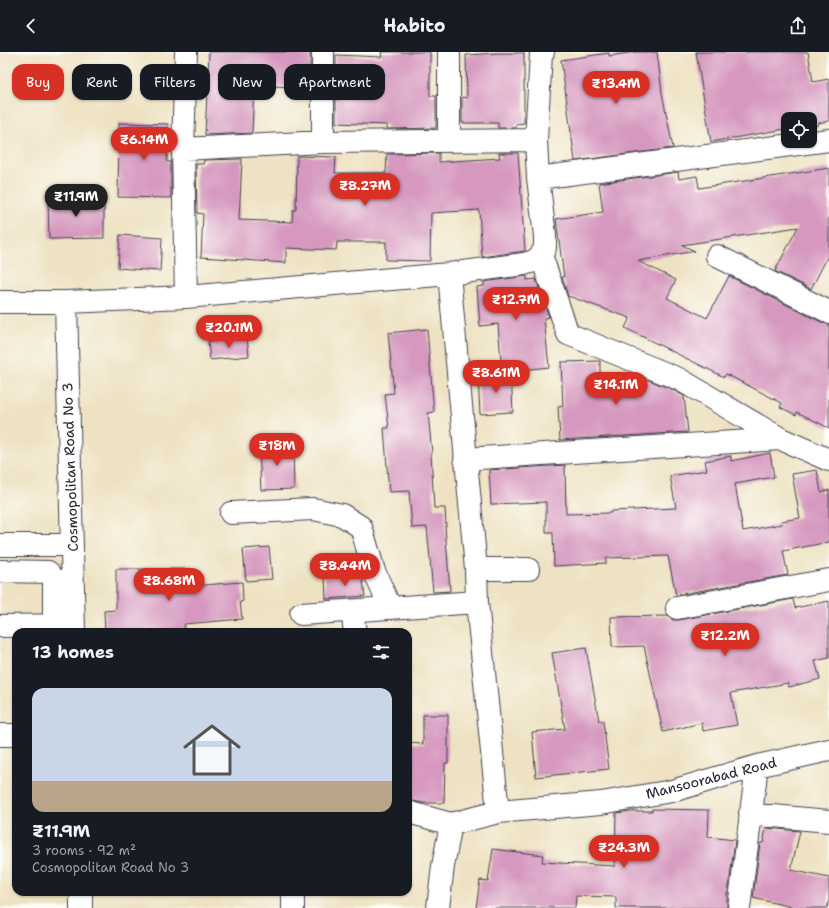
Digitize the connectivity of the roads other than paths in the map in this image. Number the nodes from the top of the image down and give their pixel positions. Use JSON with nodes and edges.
{"nodes":[{"id":1,"x":186,"y":52,"type":"edge"},
{"id":2,"x":323,"y":52,"type":"edge"},
{"id":3,"x":449,"y":52,"type":"edge"},
{"id":4,"x":546,"y":53,"type":"edge"},
{"id":5,"x":536,"y":140,"type":"junction"},
{"id":6,"x":829,"y":140,"type":"edge"},
{"id":7,"x":449,"y":141,"type":"junction"},
{"id":8,"x":323,"y":142,"type":"junction"},
{"id":9,"x":183,"y":149,"type":"junction"},
{"id":10,"x":538,"y":178,"type":"junction"},
{"id":11,"x":541,"y":255,"type":"junction"},
{"id":12,"x":717,"y":256,"type":"dead end"},
{"id":13,"x":449,"y":274,"type":"junction"},
{"id":14,"x":186,"y":297,"type":"junction"},
{"id":15,"x":0,"y":302,"type":"edge"},
{"id":16,"x":66,"y":302,"type":"junction"},
{"id":17,"x":829,"y":312,"type":"edge"},
{"id":18,"x":781,"y":439,"type":"junction"},
{"id":19,"x":465,"y":459,"type":"junction"},
{"id":20,"x":829,"y":460,"type":"edge"},
{"id":21,"x":231,"y":513,"type":"dead end"},
{"id":22,"x":0,"y":545,"type":"edge"},
{"id":23,"x":72,"y":545,"type":"junction"},
{"id":24,"x":476,"y":569,"type":"junction"},
{"id":25,"x":528,"y":569,"type":"dead end"},
{"id":26,"x":0,"y":571,"type":"edge"},
{"id":27,"x":829,"y":580,"type":"edge"},
{"id":28,"x":477,"y":602,"type":"junction"},
{"id":29,"x":390,"y":607,"type":"junction"},
{"id":30,"x":677,"y":608,"type":"dead end"},
{"id":31,"x":352,"y":610,"type":"junction"},
{"id":32,"x":301,"y":614,"type":"dead end"},
{"id":33,"x":0,"y":626,"type":"edge"},
{"id":34,"x":67,"y":628,"type":"edge"},
{"id":35,"x":354,"y":628,"type":"edge"},
{"id":36,"x":12,"y":734,"type":"edge"},
{"id":37,"x":0,"y":735,"type":"edge"},
{"id":38,"x":829,"y":750,"type":"edge"},
{"id":39,"x":756,"y":766,"type":"junction"},
{"id":40,"x":498,"y":812,"type":"junction"},
{"id":41,"x":412,"y":813,"type":"edge"},
{"id":42,"x":750,"y":814,"type":"junction"},
{"id":43,"x":829,"y":821,"type":"edge"},
{"id":44,"x":451,"y":824,"type":"junction"},
{"id":45,"x":81,"y":896,"type":"edge"},
{"id":46,"x":293,"y":896,"type":"edge"},
{"id":47,"x":81,"y":908,"type":"edge"},
{"id":48,"x":293,"y":908,"type":"edge"},
{"id":49,"x":438,"y":908,"type":"edge"},
{"id":50,"x":739,"y":908,"type":"edge"}],
"edges":[{"from":1,"to":9,"type":"street"},
{"from":2,"to":8,"type":"street"},
{"from":3,"to":7,"type":"street"},
{"from":4,"to":5,"type":"street"},
{"from":5,"to":7,"type":"street"},
{"from":5,"to":10,"type":"street"},
{"from":6,"to":10,"type":"street"},
{"from":7,"to":8,"type":"street"},
{"from":8,"to":9,"type":"street"},
{"from":9,"to":14,"type":"street"},
{"from":10,"to":11,"type":"street"},
{"from":11,"to":13,"type":"street"},
{"from":11,"to":18,"type":"street"},
{"from":12,"to":17,"type":"street"},
{"from":13,"to":14,"type":"street"},
{"from":13,"to":19,"type":"street"},
{"from":14,"to":16,"type":"street"},
{"from":15,"to":16,"type":"street"},
{"from":16,"to":23,"type":"street","name":"Cosmopolitan Road No 3"},
{"from":18,"to":19,"type":"street"},
{"from":18,"to":20,"type":"street"},
{"from":19,"to":24,"type":"street"},
{"from":21,"to":29,"type":"street"},
{"from":22,"to":23,"type":"street"},
{"from":23,"to":34,"type":"street","name":"Cosmopolitan Road No 3"},
{"from":24,"to":25,"type":"street"},
{"from":24,"to":28,"type":"street"},
{"from":26,"to":34,"type":"street"},
{"from":27,"to":30,"type":"street"},
{"from":28,"to":29,"type":"street"},
{"from":28,"to":40,"type":"street"},
{"from":29,"to":31,"type":"street"},
{"from":31,"to":32,"type":"street"},
{"from":31,"to":35,"type":"street"},
{"from":33,"to":34,"type":"street"},
{"from":36,"to":37,"type":"street"},
{"from":38,"to":39,"type":"street","name":"Mansoorabad Road"},
{"from":39,"to":40,"type":"street","name":"Mansoorabad Road"},
{"from":39,"to":42,"type":"street"},
{"from":40,"to":44,"type":"street","name":"Mansoorabad Road"},
{"from":41,"to":44,"type":"street"},
{"from":42,"to":43,"type":"street"},
{"from":42,"to":50,"type":"street"},
{"from":44,"to":49,"type":"street"},
{"from":45,"to":47,"type":"street"},
{"from":46,"to":48,"type":"street"}]}
